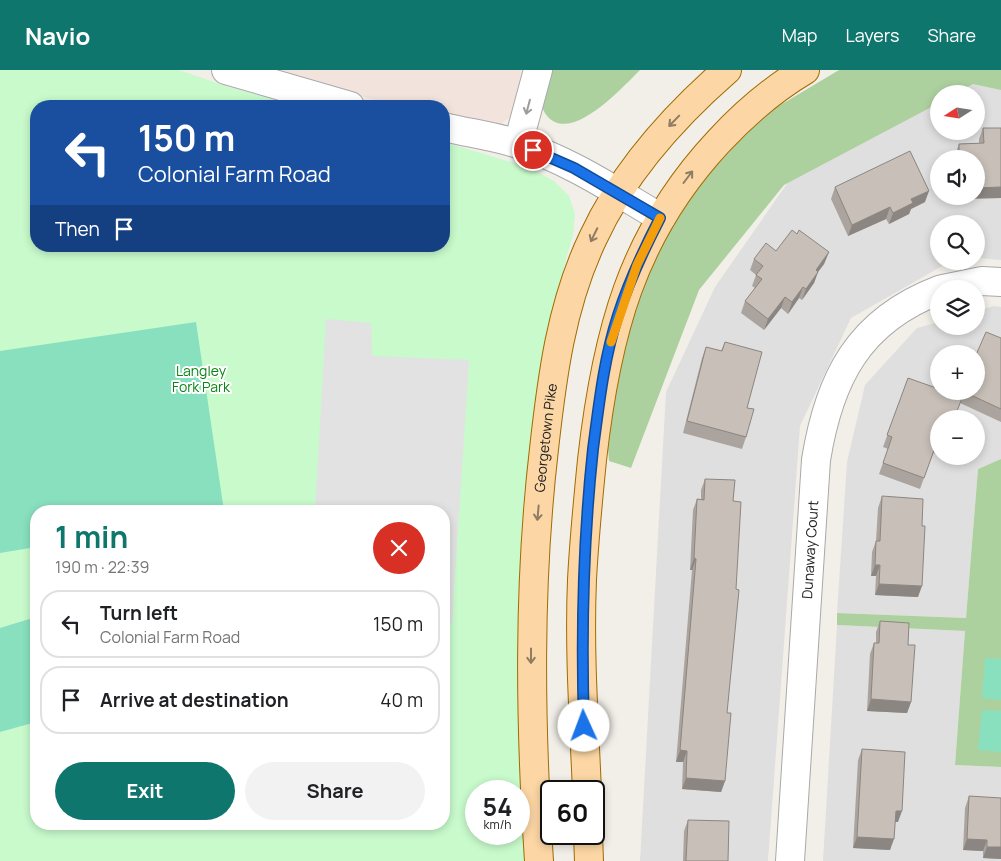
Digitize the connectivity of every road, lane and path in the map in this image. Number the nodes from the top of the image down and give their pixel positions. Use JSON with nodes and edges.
{"nodes":[{"id":1,"x":226,"y":70,"type":"edge"},
{"id":2,"x":538,"y":70,"type":"edge"},
{"id":3,"x":727,"y":70,"type":"edge"},
{"id":4,"x":805,"y":70,"type":"edge"},
{"id":5,"x":329,"y":100,"type":"edge"},
{"id":6,"x":450,"y":129,"type":"edge"},
{"id":7,"x":518,"y":144,"type":"junction"},
{"id":8,"x":618,"y":193,"type":"junction"},
{"id":9,"x":660,"y":218,"type":"junction"},
{"id":10,"x":985,"y":281,"type":"edge"},
{"id":11,"x":1001,"y":282,"type":"edge"},
{"id":12,"x":930,"y":293,"type":"edge"},
{"id":13,"x":587,"y":780,"type":"edge"},
{"id":14,"x":588,"y":845,"type":"edge"},
{"id":15,"x":540,"y":861,"type":"edge"},
{"id":16,"x":589,"y":861,"type":"edge"},
{"id":17,"x":790,"y":861,"type":"edge"}],
"edges":[{"from":1,"to":5,"type":"street"},
{"from":2,"to":7,"type":"street","one_way":true},
{"from":3,"to":8,"type":"main road","name":"Georgetown Pike","one_way":true},
{"from":9,"to":4,"type":"main road","one_way":true},
{"from":6,"to":7,"type":"street"},
{"from":7,"to":8,"type":"street"},
{"from":8,"to":9,"type":"street"},
{"from":8,"to":15,"type":"main road","name":"Georgetown Pike","one_way":true},
{"from":9,"to":13,"type":"main road"},
{"from":10,"to":11,"type":"street"},
{"from":12,"to":17,"type":"street","name":"Dunaway Court"},
{"from":14,"to":16,"type":"main road"}]}
